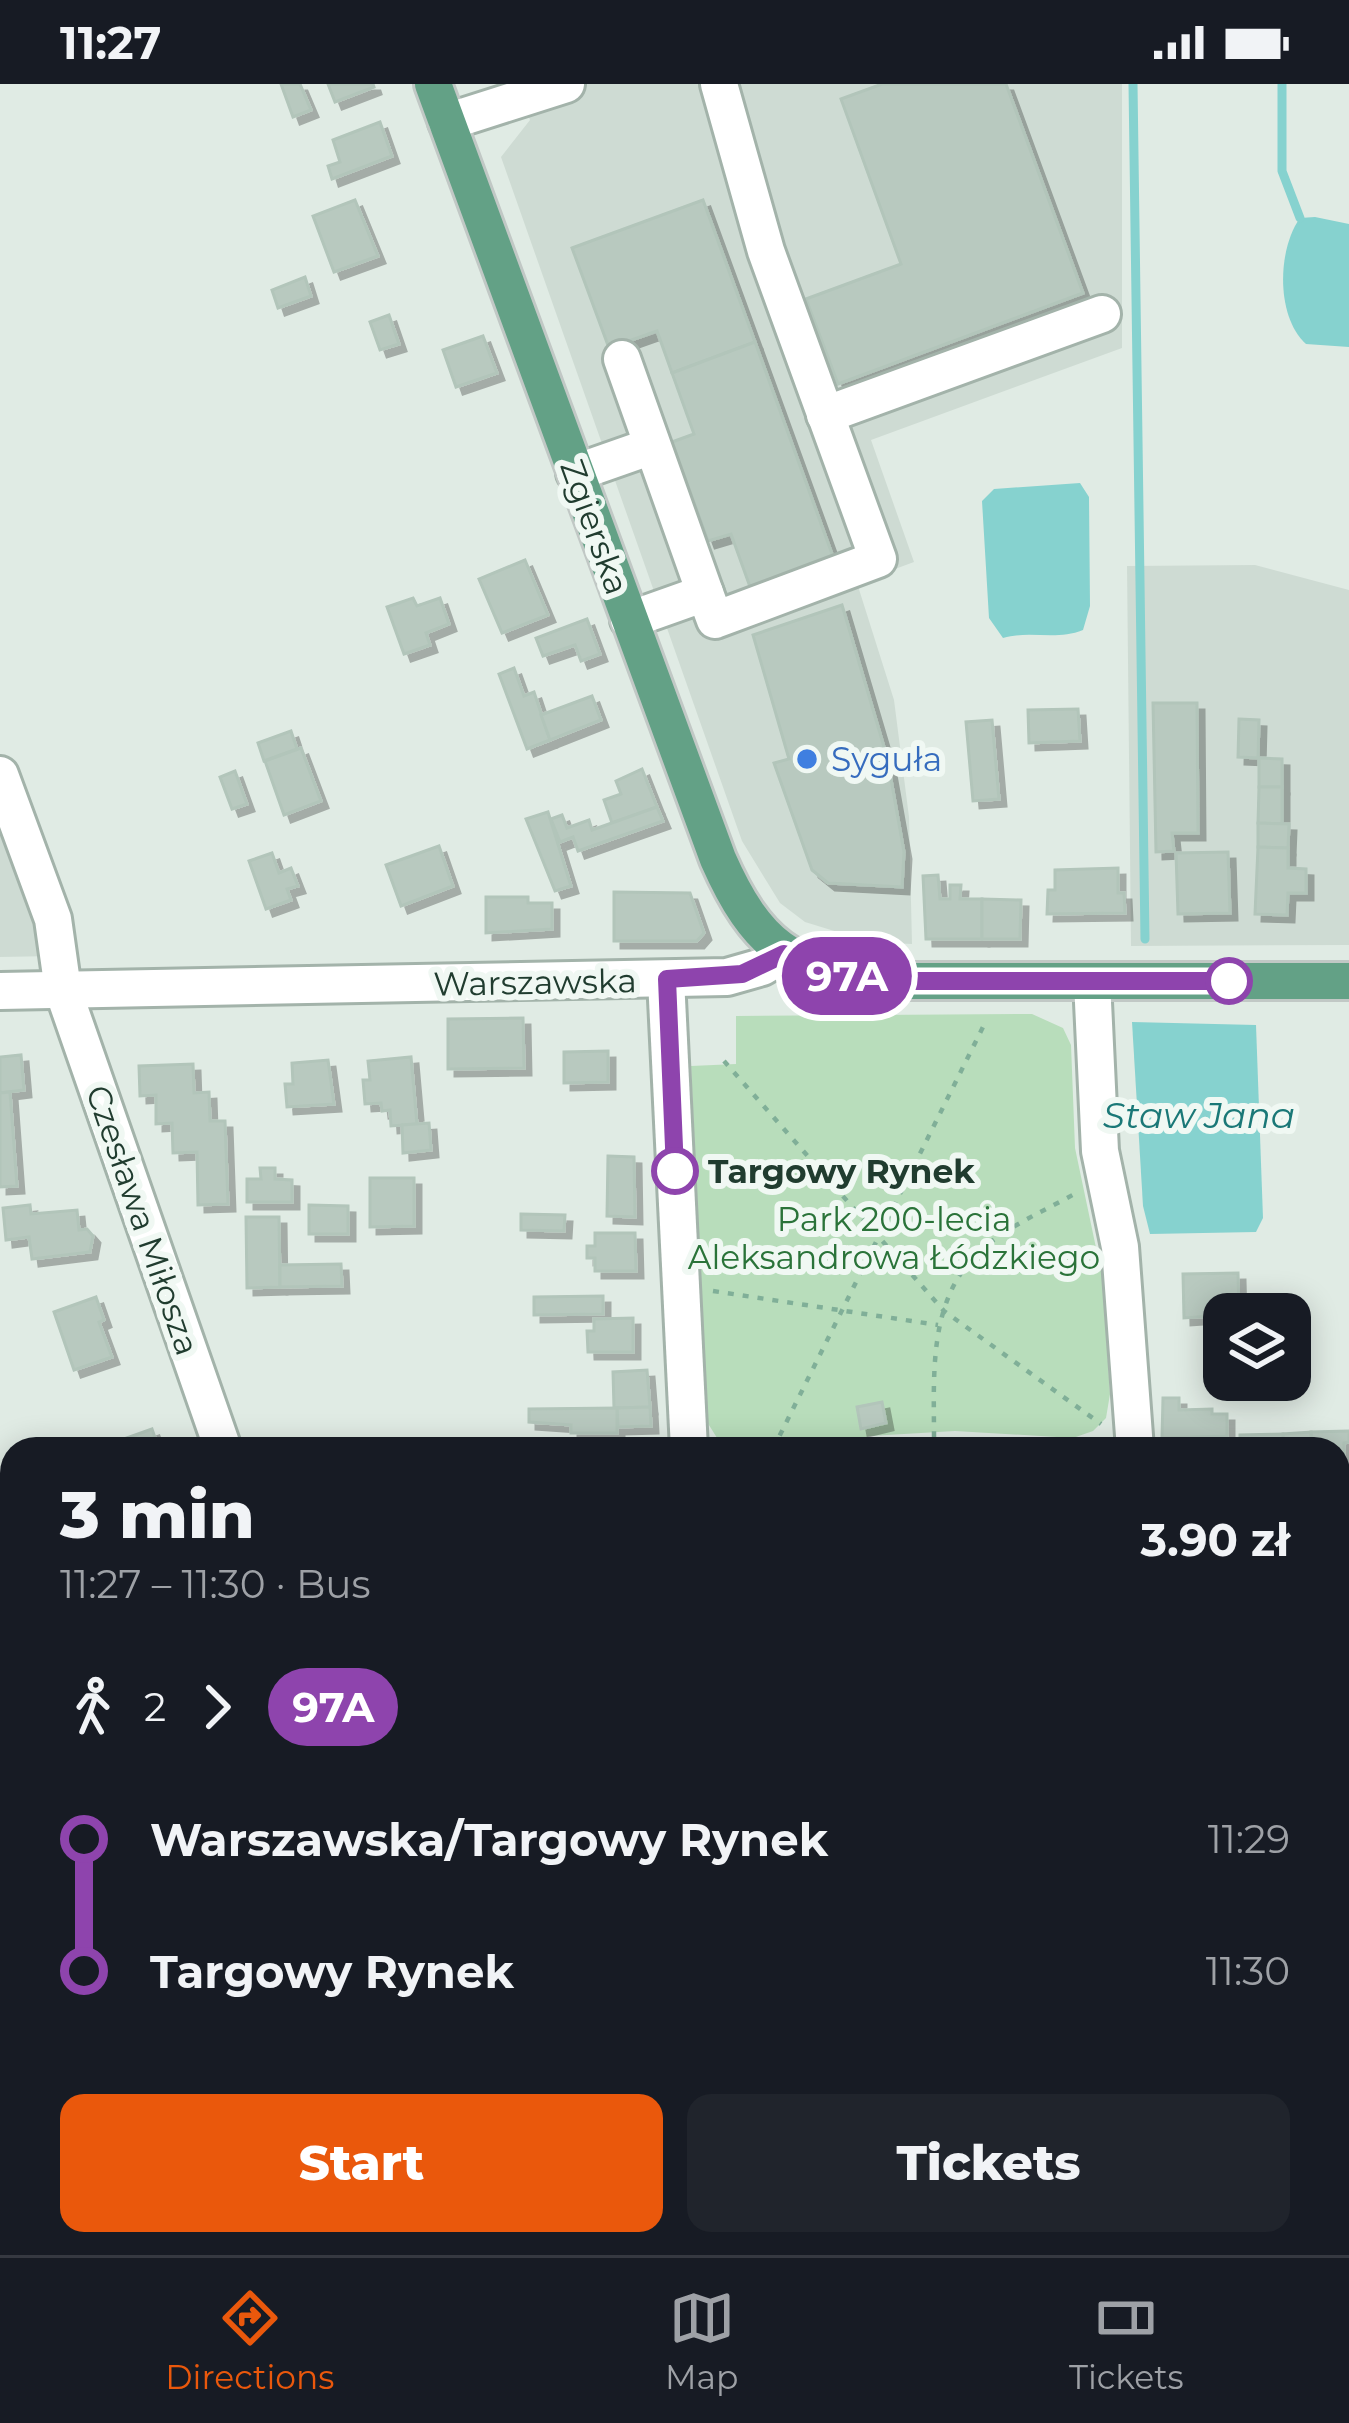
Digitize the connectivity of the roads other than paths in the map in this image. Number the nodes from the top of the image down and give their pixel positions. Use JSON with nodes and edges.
{"nodes":[{"id":1,"x":433,"y":84,"type":"edge"},
{"id":2,"x":566,"y":84,"type":"edge"},
{"id":3,"x":719,"y":84,"type":"edge"},
{"id":4,"x":447,"y":122,"type":"junction"},
{"id":5,"x":1102,"y":314,"type":"dead end"},
{"id":6,"x":622,"y":359,"type":"dead end"},
{"id":7,"x":825,"y":415,"type":"junction"},
{"id":8,"x":652,"y":446,"type":"junction"},
{"id":9,"x":575,"y":473,"type":"junction"},
{"id":10,"x":705,"y":593,"type":"junction"},
{"id":11,"x":629,"y":620,"type":"junction"},
{"id":12,"x":0,"y":775,"type":"edge"},
{"id":13,"x":784,"y":954,"type":"junction"},
{"id":14,"x":667,"y":979,"type":"junction"},
{"id":15,"x":1092,"y":981,"type":"junction"},
{"id":16,"x":1349,"y":981,"type":"edge"},
{"id":17,"x":63,"y":990,"type":"junction"},
{"id":18,"x":0,"y":991,"type":"edge"},
{"id":19,"x":219,"y":1437,"type":"edge"},
{"id":20,"x":687,"y":1437,"type":"edge"},
{"id":21,"x":1120,"y":1437,"type":"edge"}],
"edges":[{"from":1,"to":4,"type":"main road","name":"Zgierska"},
{"from":2,"to":4,"type":"street"},
{"from":3,"to":7,"type":"street"},
{"from":4,"to":9,"type":"main road","name":"Zgierska"},
{"from":5,"to":7,"type":"street"},
{"from":6,"to":8,"type":"street"},
{"from":7,"to":10,"type":"street"},
{"from":8,"to":9,"type":"street"},
{"from":8,"to":10,"type":"street"},
{"from":9,"to":11,"type":"main road","name":"Zgierska"},
{"from":10,"to":11,"type":"street"},
{"from":11,"to":13,"type":"main road","name":"Zgierska"},
{"from":12,"to":17,"type":"street","name":"Czesława Miłosza"},
{"from":13,"to":14,"type":"street","name":"Warszawska"},
{"from":13,"to":15,"type":"main road"},
{"from":14,"to":17,"type":"street","name":"Warszawska"},
{"from":14,"to":20,"type":"street"},
{"from":15,"to":16,"type":"main road"},
{"from":15,"to":21,"type":"street"},
{"from":17,"to":18,"type":"street","name":"Warszawska"},
{"from":17,"to":19,"type":"street","name":"Czesława Miłosza"}]}
